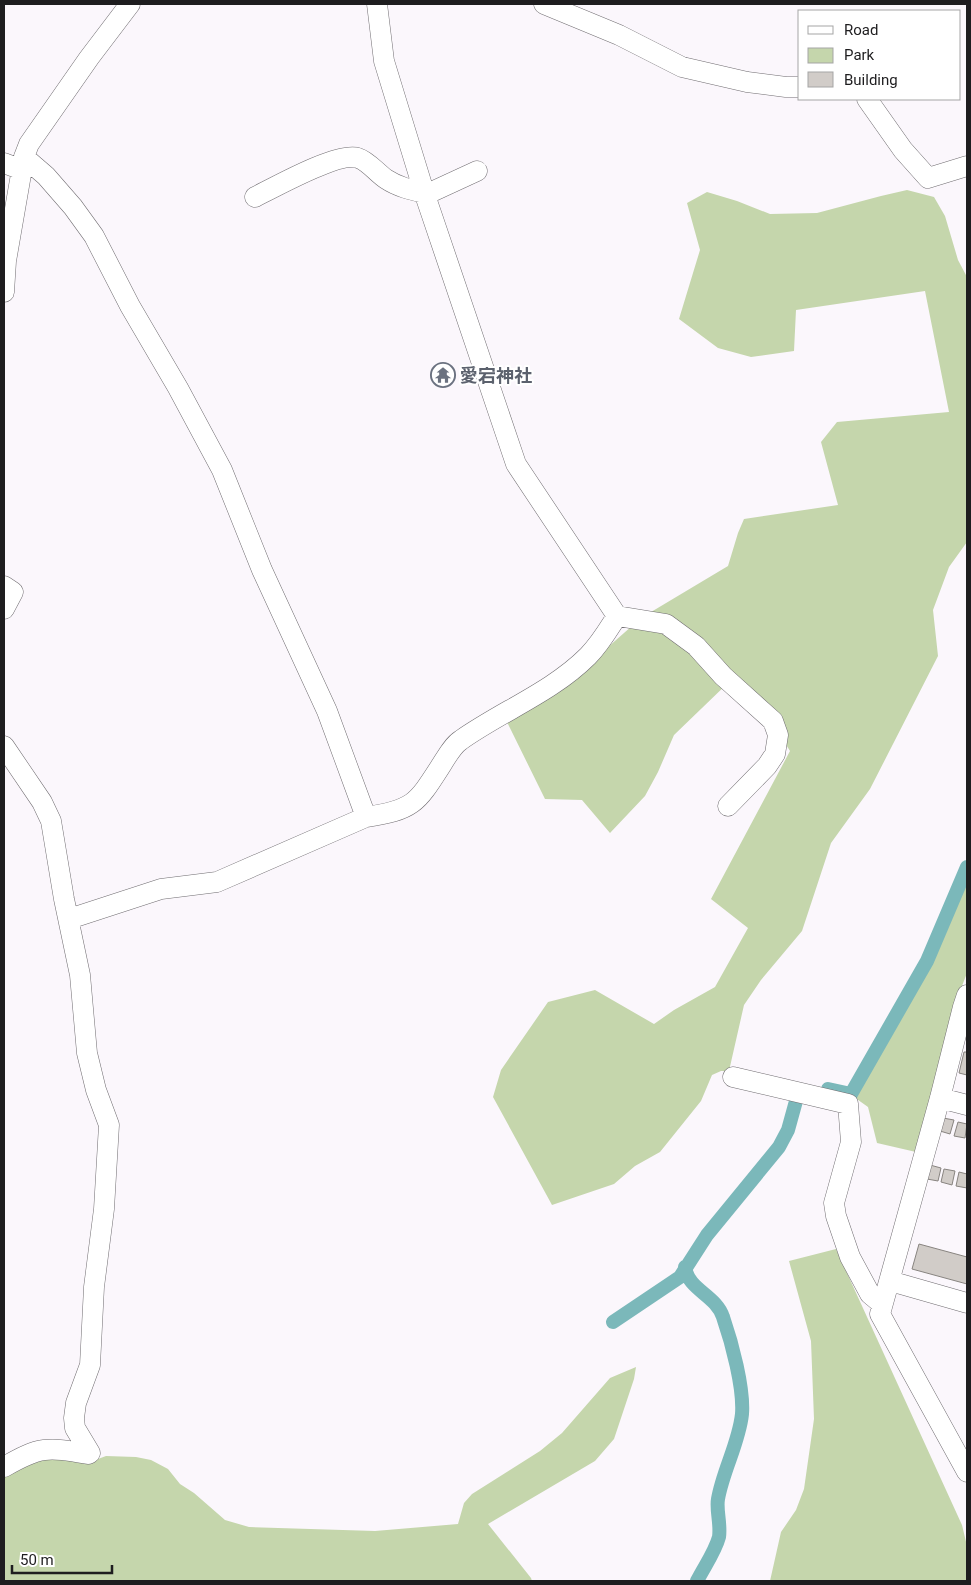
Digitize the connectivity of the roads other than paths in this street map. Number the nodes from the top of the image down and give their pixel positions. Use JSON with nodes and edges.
{"nodes":[{"id":1,"x":130,"y":4,"type":"edge"},
{"id":2,"x":376,"y":4,"type":"edge"},
{"id":3,"x":544,"y":4,"type":"edge"},
{"id":4,"x":798,"y":87,"type":"edge"},
{"id":5,"x":867,"y":100,"type":"edge"},
{"id":6,"x":16,"y":165,"type":"edge"},
{"id":7,"x":967,"y":166,"type":"edge"},
{"id":8,"x":477,"y":171,"type":"dead end"},
{"id":9,"x":4,"y":186,"type":"edge"},
{"id":10,"x":425,"y":194,"type":"junction"},
{"id":11,"x":255,"y":196,"type":"dead end"},
{"id":12,"x":4,"y":292,"type":"edge"},
{"id":13,"x":4,"y":586,"type":"edge"},
{"id":14,"x":4,"y":609,"type":"edge"},
{"id":15,"x":617,"y":616,"type":"junction"},
{"id":16,"x":4,"y":746,"type":"edge"},
{"id":17,"x":728,"y":806,"type":"dead end"},
{"id":18,"x":366,"y":817,"type":"junction"},
{"id":19,"x":69,"y":919,"type":"junction"},
{"id":20,"x":967,"y":995,"type":"edge"},
{"id":21,"x":733,"y":1077,"type":"dead end"},
{"id":22,"x":940,"y":1098,"type":"junction"},
{"id":23,"x":967,"y":1105,"type":"edge"},
{"id":24,"x":890,"y":1281,"type":"junction"},
{"id":25,"x":967,"y":1303,"type":"edge"},
{"id":26,"x":882,"y":1304,"type":"junction"},
{"id":27,"x":4,"y":1467,"type":"edge"},
{"id":28,"x":967,"y":1472,"type":"edge"}],
"edges":[{"from":1,"to":6,"type":"street"},
{"from":2,"to":10,"type":"street"},
{"from":3,"to":4,"type":"street"},
{"from":5,"to":7,"type":"street"},
{"from":6,"to":9,"type":"street"},
{"from":6,"to":12,"type":"street"},
{"from":6,"to":18,"type":"street"},
{"from":8,"to":10,"type":"street"},
{"from":10,"to":11,"type":"street"},
{"from":10,"to":15,"type":"street"},
{"from":13,"to":14,"type":"street"},
{"from":15,"to":17,"type":"street"},
{"from":15,"to":18,"type":"street"},
{"from":16,"to":19,"type":"street"},
{"from":18,"to":19,"type":"street"},
{"from":19,"to":27,"type":"street"},
{"from":20,"to":22,"type":"street"},
{"from":21,"to":26,"type":"street"},
{"from":22,"to":23,"type":"street"},
{"from":22,"to":24,"type":"street"},
{"from":24,"to":25,"type":"street"},
{"from":24,"to":26,"type":"street"},
{"from":26,"to":28,"type":"street"}]}
